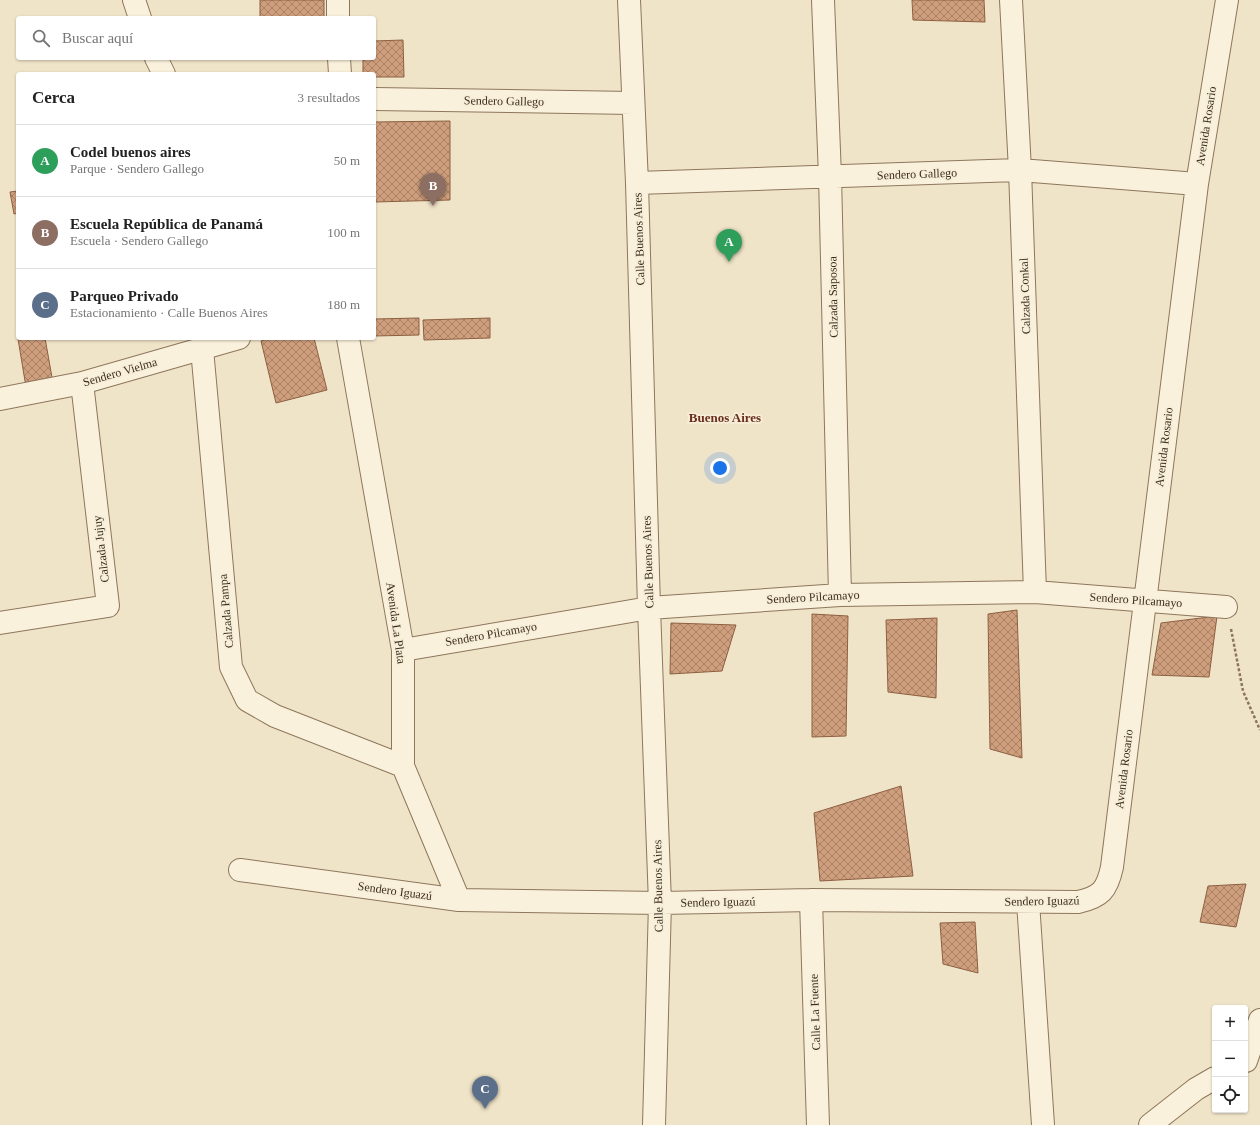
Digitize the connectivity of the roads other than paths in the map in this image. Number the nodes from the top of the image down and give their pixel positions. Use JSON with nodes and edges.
{"nodes":[{"id":1,"x":134,"y":0,"type":"edge"},
{"id":2,"x":338,"y":0,"type":"edge"},
{"id":3,"x":629,"y":0,"type":"edge"},
{"id":4,"x":823,"y":0,"type":"edge"},
{"id":5,"x":1011,"y":0,"type":"edge"},
{"id":6,"x":1227,"y":0,"type":"edge"},
{"id":7,"x":139,"y":16,"type":"edge"},
{"id":8,"x":338,"y":16,"type":"edge"},
{"id":9,"x":157,"y":60,"type":"edge"},
{"id":10,"x":339,"y":60,"type":"edge"},
{"id":11,"x":163,"y":72,"type":"edge"},
{"id":12,"x":340,"y":72,"type":"edge"},
{"id":13,"x":376,"y":100,"type":"edge"},
{"id":14,"x":633,"y":104,"type":"junction"},
{"id":15,"x":1020,"y":170,"type":"junction"},
{"id":16,"x":830,"y":176,"type":"junction"},
{"id":17,"x":637,"y":182,"type":"junction"},
{"id":18,"x":1197,"y":184,"type":"junction"},
{"id":19,"x":232,"y":340,"type":"edge"},
{"id":20,"x":348,"y":340,"type":"edge"},
{"id":21,"x":202,"y":349,"type":"junction"},
{"id":22,"x":82,"y":383,"type":"junction"},
{"id":23,"x":0,"y":399,"type":"edge"},
{"id":24,"x":1035,"y":592,"type":"junction"},
{"id":25,"x":840,"y":595,"type":"junction"},
{"id":26,"x":1145,"y":602,"type":"junction"},
{"id":27,"x":1226,"y":607,"type":"road end"},
{"id":28,"x":649,"y":608,"type":"junction"},
{"id":29,"x":0,"y":623,"type":"edge"},
{"id":30,"x":403,"y":650,"type":"junction"},
{"id":31,"x":403,"y":766,"type":"junction"},
{"id":32,"x":240,"y":870,"type":"dead end"},
{"id":33,"x":1101,"y":894,"type":"joint"},
{"id":34,"x":459,"y":900,"type":"junction"},
{"id":35,"x":812,"y":900,"type":"junction"},
{"id":36,"x":1028,"y":902,"type":"junction"},
{"id":37,"x":660,"y":903,"type":"junction"},
{"id":38,"x":1260,"y":1020,"type":"edge"},
{"id":39,"x":1250,"y":1060,"type":"edge"},
{"id":40,"x":1212,"y":1080,"type":"edge"},
{"id":41,"x":654,"y":1125,"type":"edge"},
{"id":42,"x":818,"y":1125,"type":"edge"},
{"id":43,"x":1042,"y":1125,"type":"edge"},
{"id":44,"x":1150,"y":1125,"type":"edge"}],
"edges":[{"from":1,"to":7,"type":"street"},
{"from":2,"to":8,"type":"street"},
{"from":3,"to":14,"type":"street","name":"Calle Buenos Aires"},
{"from":4,"to":16,"type":"street","name":"Calzada Saposoa"},
{"from":5,"to":15,"type":"street","name":"Calzada Conkal"},
{"from":6,"to":18,"type":"street","name":"Avenida Rosario"},
{"from":9,"to":11,"type":"street"},
{"from":10,"to":12,"type":"street"},
{"from":13,"to":14,"type":"street","name":"Sendero Gallego"},
{"from":14,"to":17,"type":"street","name":"Calle Buenos Aires"},
{"from":15,"to":16,"type":"street","name":"Sendero Gallego"},
{"from":15,"to":18,"type":"street","name":"Sendero Gallego"},
{"from":15,"to":24,"type":"street","name":"Calzada Conkal"},
{"from":16,"to":17,"type":"street","name":"Sendero Gallego"},
{"from":16,"to":25,"type":"street","name":"Calzada Saposoa"},
{"from":17,"to":28,"type":"street","name":"Calle Buenos Aires"},
{"from":18,"to":26,"type":"street","name":"Avenida Rosario"},
{"from":19,"to":21,"type":"street","name":"Sendero Vielma"},
{"from":20,"to":30,"type":"street","name":"Avenida La Plata"},
{"from":21,"to":22,"type":"street","name":"Sendero Vielma"},
{"from":21,"to":31,"type":"street","name":"Calzada Pampa"},
{"from":22,"to":23,"type":"street","name":"Sendero Vielma"},
{"from":22,"to":29,"type":"street","name":"Calzada Jujuy"},
{"from":24,"to":25,"type":"street","name":"Sendero Pilcamayo"},
{"from":24,"to":26,"type":"street","name":"Sendero Pilcamayo"},
{"from":25,"to":28,"type":"street","name":"Sendero Pilcamayo"},
{"from":26,"to":27,"type":"street","name":"Sendero Pilcamayo"},
{"from":26,"to":33,"type":"street","name":"Avenida Rosario"},
{"from":28,"to":30,"type":"street","name":"Sendero Pilcamayo"},
{"from":28,"to":37,"type":"street","name":"Calle Buenos Aires"},
{"from":30,"to":31,"type":"street","name":"Avenida La Plata"},
{"from":31,"to":34,"type":"street","name":"Avenida La Plata"},
{"from":32,"to":34,"type":"street","name":"Sendero Iguazú"},
{"from":33,"to":36,"type":"street","name":"Sendero Iguazú"},
{"from":34,"to":37,"type":"street","name":"Sendero Iguazú"},
{"from":35,"to":36,"type":"street","name":"Sendero Iguazú"},
{"from":35,"to":37,"type":"street","name":"Sendero Iguazú"},
{"from":35,"to":42,"type":"street","name":"Calle La Fuente"},
{"from":36,"to":43,"type":"street"},
{"from":37,"to":41,"type":"street","name":"Calle Buenos Aires"},
{"from":38,"to":39,"type":"street"},
{"from":40,"to":44,"type":"street"}]}
